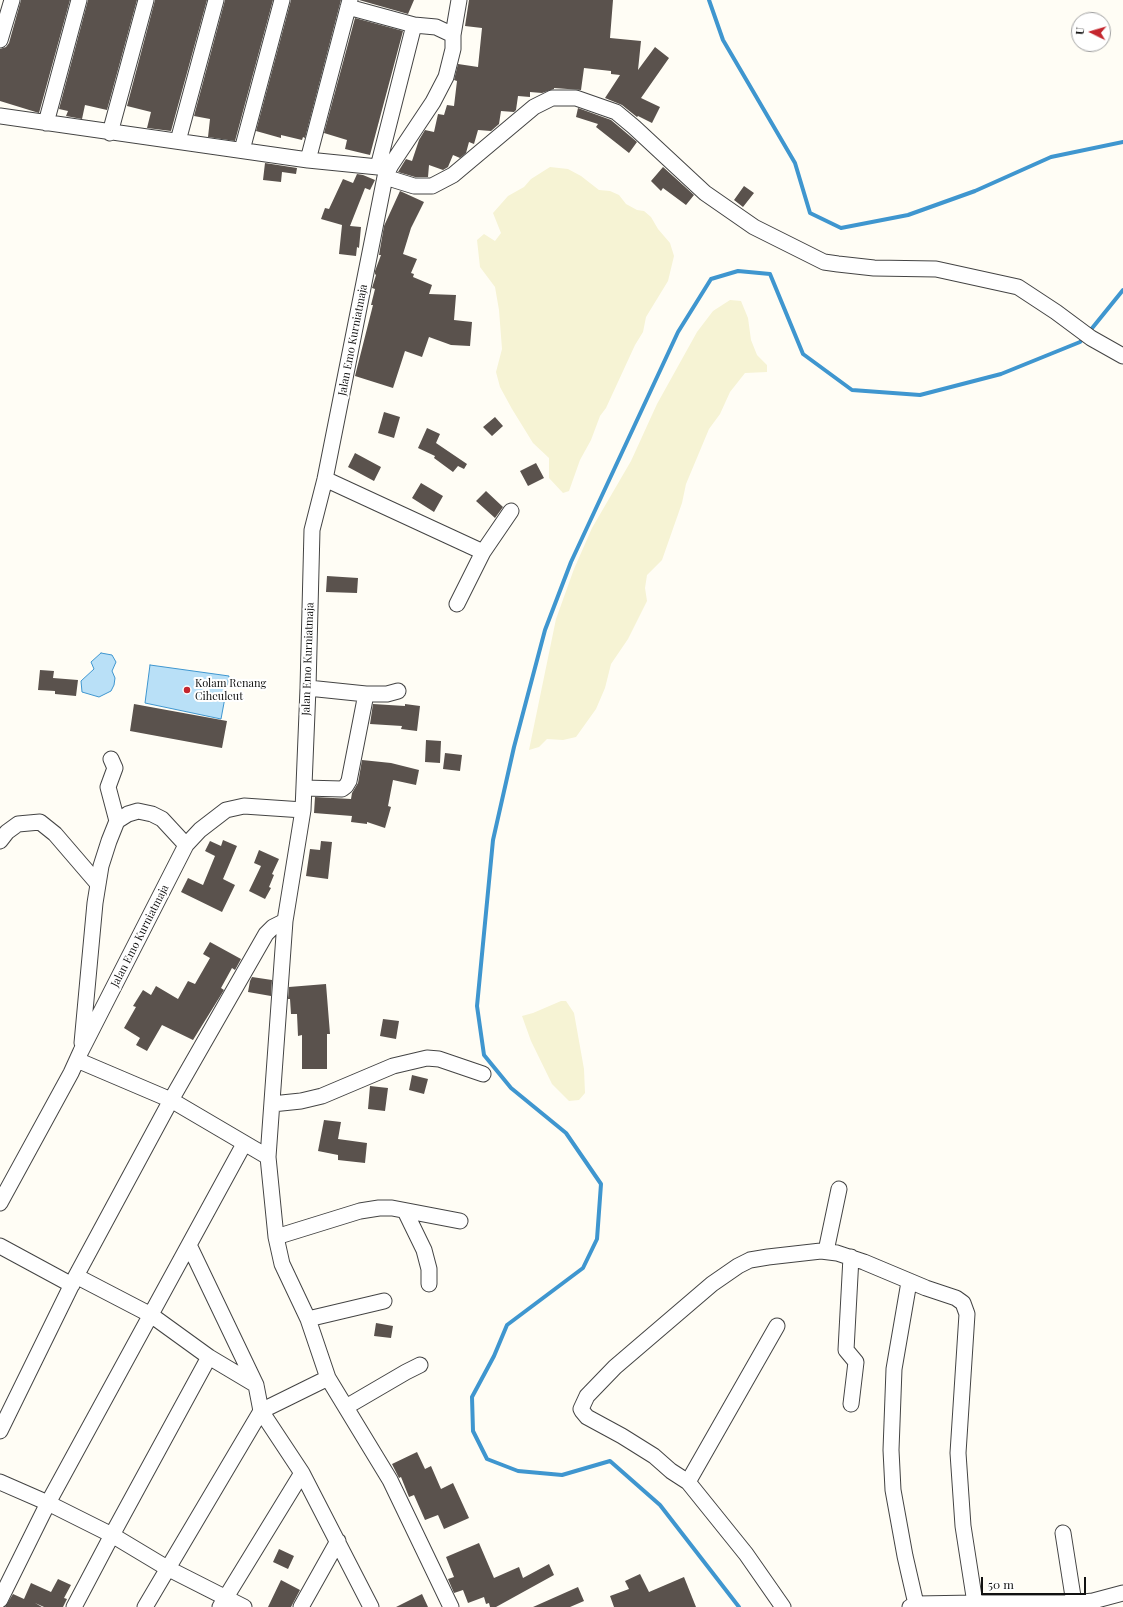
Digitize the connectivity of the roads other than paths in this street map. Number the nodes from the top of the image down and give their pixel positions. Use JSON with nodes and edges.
{"nodes":[{"id":1,"x":12,"y":0,"type":"edge"},
{"id":2,"x":79,"y":0,"type":"edge"},
{"id":3,"x":146,"y":0,"type":"edge"},
{"id":4,"x":216,"y":0,"type":"edge"},
{"id":5,"x":282,"y":0,"type":"edge"},
{"id":6,"x":459,"y":0,"type":"edge"},
{"id":7,"x":349,"y":4,"type":"edge"},
{"id":8,"x":414,"y":25,"type":"junction"},
{"id":9,"x":454,"y":35,"type":"junction"},
{"id":10,"x":0,"y":40,"type":"edge"},
{"id":11,"x":0,"y":116,"type":"edge"},
{"id":12,"x":46,"y":123,"type":"junction"},
{"id":13,"x":110,"y":133,"type":"junction"},
{"id":14,"x":178,"y":141,"type":"junction"},
{"id":15,"x":242,"y":150,"type":"junction"},
{"id":16,"x":308,"y":160,"type":"junction"},
{"id":17,"x":385,"y":170,"type":"junction"},
{"id":18,"x":1123,"y":356,"type":"edge"},
{"id":19,"x":325,"y":479,"type":"junction"},
{"id":20,"x":511,"y":511,"type":"dead end"},
{"id":21,"x":483,"y":552,"type":"junction"},
{"id":22,"x":457,"y":604,"type":"dead end"},
{"id":23,"x":308,"y":688,"type":"junction"},
{"id":24,"x":398,"y":691,"type":"dead end"},
{"id":25,"x":366,"y":694,"type":"junction"},
{"id":26,"x":111,"y":759,"type":"dead end"},
{"id":27,"x":304,"y":788,"type":"junction"},
{"id":28,"x":303,"y":810,"type":"junction"},
{"id":29,"x":117,"y":821,"type":"junction"},
{"id":30,"x":0,"y":841,"type":"edge"},
{"id":31,"x":186,"y":845,"type":"junction"},
{"id":32,"x":98,"y":884,"type":"junction"},
{"id":33,"x":285,"y":922,"type":"junction"},
{"id":34,"x":79,"y":1056,"type":"junction"},
{"id":35,"x":484,"y":1074,"type":"dead end"},
{"id":36,"x":171,"y":1100,"type":"junction"},
{"id":37,"x":272,"y":1104,"type":"junction"},
{"id":38,"x":244,"y":1144,"type":"junction"},
{"id":39,"x":268,"y":1157,"type":"junction"},
{"id":40,"x":839,"y":1189,"type":"dead end"},
{"id":41,"x":0,"y":1203,"type":"edge"},
{"id":42,"x":405,"y":1211,"type":"junction"},
{"id":43,"x":460,"y":1221,"type":"dead end"},
{"id":44,"x":276,"y":1237,"type":"junction"},
{"id":45,"x":189,"y":1244,"type":"junction"},
{"id":46,"x":0,"y":1246,"type":"edge"},
{"id":47,"x":826,"y":1251,"type":"junction"},
{"id":48,"x":851,"y":1257,"type":"junction"},
{"id":49,"x":74,"y":1281,"type":"junction"},
{"id":50,"x":909,"y":1282,"type":"junction"},
{"id":51,"x":429,"y":1284,"type":"dead end"},
{"id":52,"x":384,"y":1301,"type":"dead end"},
{"id":53,"x":151,"y":1314,"type":"junction"},
{"id":54,"x":308,"y":1319,"type":"junction"},
{"id":55,"x":777,"y":1326,"type":"dead end"},
{"id":56,"x":209,"y":1357,"type":"junction"},
{"id":57,"x":420,"y":1365,"type":"dead end"},
{"id":58,"x":328,"y":1378,"type":"junction"},
{"id":59,"x":256,"y":1385,"type":"junction"},
{"id":60,"x":851,"y":1404,"type":"dead end"},
{"id":61,"x":346,"y":1408,"type":"junction"},
{"id":62,"x":261,"y":1411,"type":"junction"},
{"id":63,"x":0,"y":1431,"type":"edge"},
{"id":64,"x":302,"y":1473,"type":"junction"},
{"id":65,"x":0,"y":1482,"type":"edge"},
{"id":66,"x":688,"y":1482,"type":"junction"},
{"id":67,"x":48,"y":1504,"type":"junction"},
{"id":68,"x":1063,"y":1533,"type":"dead end"},
{"id":69,"x":112,"y":1535,"type":"junction"},
{"id":70,"x":338,"y":1541,"type":"junction"},
{"id":71,"x":167,"y":1568,"type":"junction"},
{"id":72,"x":1123,"y":1593,"type":"edge"},
{"id":73,"x":0,"y":1600,"type":"edge"},
{"id":74,"x":223,"y":1602,"type":"edge"},
{"id":75,"x":975,"y":1603,"type":"junction"},
{"id":76,"x":1074,"y":1603,"type":"junction"},
{"id":77,"x":913,"y":1605,"type":"edge"},
{"id":78,"x":74,"y":1607,"type":"edge"},
{"id":79,"x":145,"y":1607,"type":"edge"},
{"id":80,"x":244,"y":1607,"type":"edge"},
{"id":81,"x":301,"y":1607,"type":"edge"},
{"id":82,"x":371,"y":1607,"type":"edge"},
{"id":83,"x":450,"y":1607,"type":"edge"},
{"id":84,"x":783,"y":1607,"type":"edge"}],
"edges":[{"from":1,"to":10,"type":"street"},
{"from":2,"to":12,"type":"street"},
{"from":3,"to":13,"type":"street"},
{"from":4,"to":14,"type":"street"},
{"from":5,"to":15,"type":"street"},
{"from":6,"to":9,"type":"street","name":"Jalan Emo Kurniatmaja"},
{"from":7,"to":8,"type":"street"},
{"from":7,"to":16,"type":"street"},
{"from":8,"to":9,"type":"street"},
{"from":8,"to":17,"type":"street"},
{"from":9,"to":17,"type":"street","name":"Jalan Emo Kurniatmaja"},
{"from":11,"to":12,"type":"street"},
{"from":12,"to":13,"type":"street"},
{"from":13,"to":14,"type":"street"},
{"from":14,"to":15,"type":"street"},
{"from":15,"to":16,"type":"street"},
{"from":16,"to":17,"type":"street"},
{"from":17,"to":18,"type":"street"},
{"from":17,"to":19,"type":"street","name":"Jalan Emo Kurniatmaja"},
{"from":19,"to":21,"type":"street"},
{"from":19,"to":23,"type":"street","name":"Jalan Emo Kurniatmaja"},
{"from":20,"to":21,"type":"street"},
{"from":21,"to":22,"type":"street"},
{"from":23,"to":25,"type":"street"},
{"from":23,"to":27,"type":"street","name":"Jalan Emo Kurniatmaja"},
{"from":24,"to":25,"type":"street"},
{"from":25,"to":27,"type":"street"},
{"from":26,"to":29,"type":"street"},
{"from":27,"to":28,"type":"street","name":"Jalan Emo Kurniatmaja"},
{"from":28,"to":31,"type":"street","name":"Jalan Emo Kurniatmaja"},
{"from":28,"to":33,"type":"street"},
{"from":29,"to":31,"type":"street"},
{"from":29,"to":32,"type":"street"},
{"from":30,"to":32,"type":"street"},
{"from":31,"to":34,"type":"street","name":"Jalan Emo Kurniatmaja"},
{"from":32,"to":34,"type":"street"},
{"from":33,"to":36,"type":"street"},
{"from":33,"to":37,"type":"street"},
{"from":34,"to":36,"type":"street"},
{"from":34,"to":41,"type":"street","name":"Jalan Emo Kurniatmaja"},
{"from":35,"to":37,"type":"street"},
{"from":36,"to":38,"type":"street"},
{"from":36,"to":49,"type":"street"},
{"from":37,"to":39,"type":"street"},
{"from":38,"to":39,"type":"street"},
{"from":38,"to":45,"type":"street"},
{"from":39,"to":44,"type":"street"},
{"from":40,"to":47,"type":"street"},
{"from":42,"to":43,"type":"street"},
{"from":42,"to":44,"type":"street"},
{"from":42,"to":51,"type":"street"},
{"from":44,"to":54,"type":"street"},
{"from":45,"to":53,"type":"street"},
{"from":45,"to":59,"type":"street"},
{"from":46,"to":49,"type":"street"},
{"from":47,"to":48,"type":"street"},
{"from":47,"to":66,"type":"street"},
{"from":48,"to":50,"type":"street"},
{"from":48,"to":60,"type":"street"},
{"from":49,"to":53,"type":"street"},
{"from":49,"to":63,"type":"street"},
{"from":50,"to":75,"type":"street"},
{"from":50,"to":77,"type":"street"},
{"from":52,"to":54,"type":"street"},
{"from":53,"to":56,"type":"street"},
{"from":53,"to":67,"type":"street"},
{"from":54,"to":58,"type":"street"},
{"from":55,"to":66,"type":"street"},
{"from":56,"to":59,"type":"street"},
{"from":56,"to":69,"type":"street"},
{"from":57,"to":61,"type":"street"},
{"from":58,"to":61,"type":"street"},
{"from":58,"to":62,"type":"street"},
{"from":59,"to":62,"type":"street"},
{"from":61,"to":83,"type":"street"},
{"from":62,"to":64,"type":"street"},
{"from":62,"to":71,"type":"street"},
{"from":64,"to":70,"type":"street"},
{"from":64,"to":74,"type":"street"},
{"from":65,"to":67,"type":"street"},
{"from":66,"to":84,"type":"street"},
{"from":67,"to":69,"type":"street"},
{"from":67,"to":73,"type":"street"},
{"from":68,"to":76,"type":"street"},
{"from":69,"to":71,"type":"street"},
{"from":69,"to":78,"type":"street"},
{"from":70,"to":81,"type":"street"},
{"from":70,"to":82,"type":"street"},
{"from":71,"to":74,"type":"street"},
{"from":71,"to":79,"type":"street"},
{"from":72,"to":76,"type":"street"},
{"from":74,"to":80,"type":"street"},
{"from":75,"to":76,"type":"street"},
{"from":75,"to":77,"type":"street"}]}
